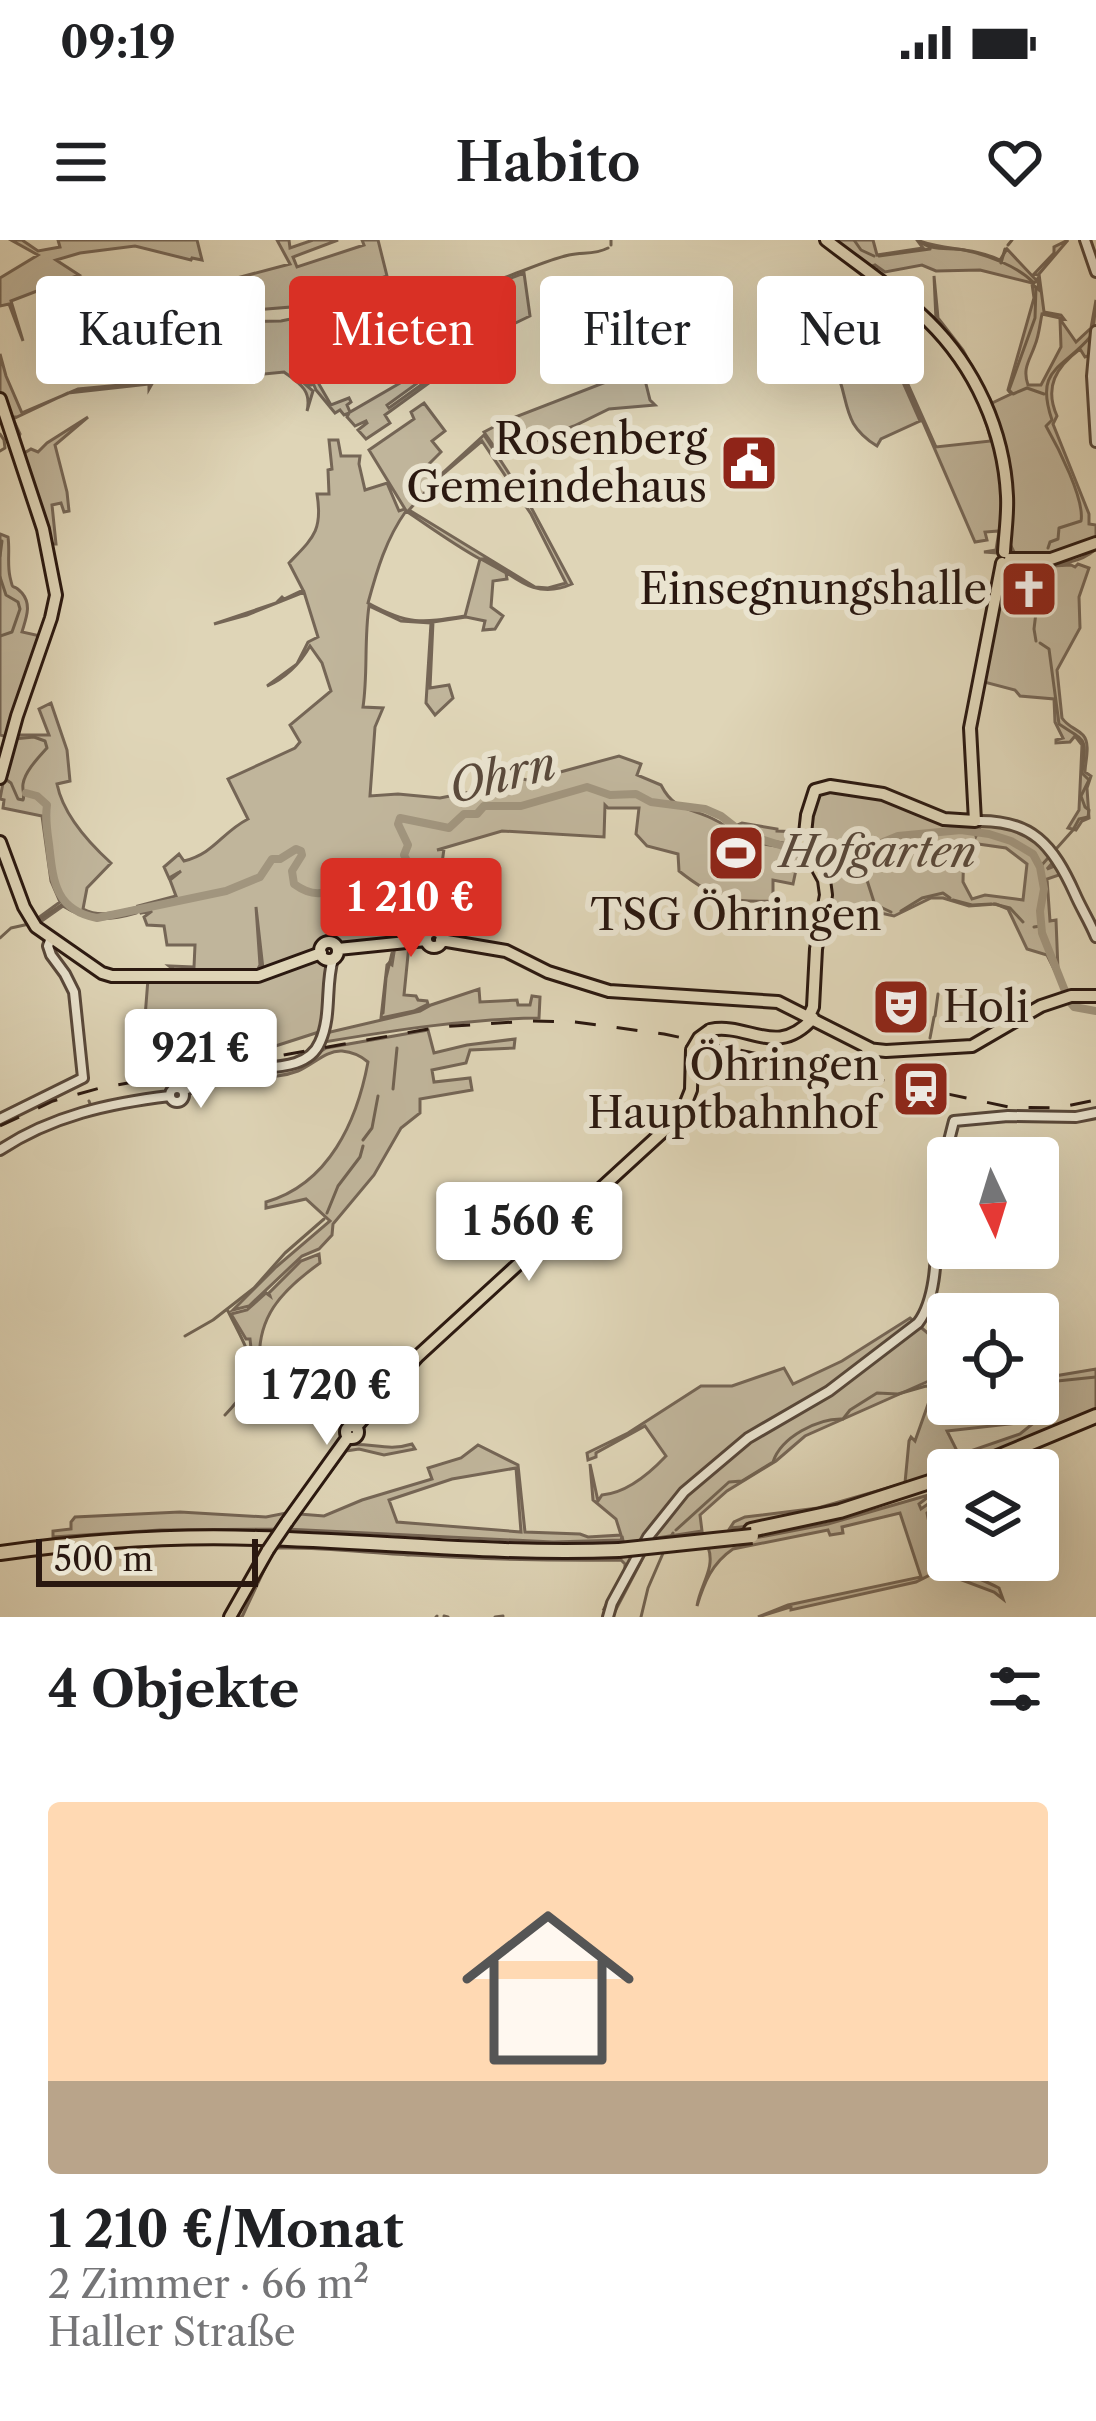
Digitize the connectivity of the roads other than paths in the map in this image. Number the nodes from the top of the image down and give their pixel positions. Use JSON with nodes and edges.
{"nodes":[{"id":1,"x":826,"y":240,"type":"edge"},
{"id":2,"x":1085,"y":240,"type":"edge"},
{"id":3,"x":1096,"y":272,"type":"edge"},
{"id":4,"x":1096,"y":334,"type":"edge"},
{"id":5,"x":0,"y":399,"type":"edge"},
{"id":6,"x":1096,"y":442,"type":"edge"},
{"id":7,"x":1096,"y":543,"type":"edge"},
{"id":8,"x":1005,"y":558,"type":"junction"},
{"id":9,"x":1,"y":770,"type":"edge"},
{"id":10,"x":975,"y":805,"type":"junction"},
{"id":11,"x":996,"y":820,"type":"junction"},
{"id":12,"x":975,"y":821,"type":"junction"},
{"id":13,"x":0,"y":842,"type":"edge"},
{"id":14,"x":824,"y":880,"type":"junction"},
{"id":15,"x":823,"y":896,"type":"junction"},
{"id":16,"x":810,"y":912,"type":"dead end"},
{"id":17,"x":819,"y":927,"type":"junction"},
{"id":18,"x":1096,"y":937,"type":"edge"},
{"id":19,"x":50,"y":938,"type":"junction"},
{"id":20,"x":330,"y":957,"type":"junction"},
{"id":21,"x":1096,"y":995,"type":"edge"},
{"id":22,"x":805,"y":1022,"type":"junction"},
{"id":23,"x":1096,"y":1113,"type":"edge"},
{"id":24,"x":0,"y":1119,"type":"edge"},
{"id":25,"x":0,"y":1150,"type":"edge"},
{"id":26,"x":1096,"y":1419,"type":"edge"},
{"id":27,"x":1020,"y":1449,"type":"edge"},
{"id":28,"x":1029,"y":1449,"type":"edge"},
{"id":29,"x":927,"y":1486,"type":"edge"},
{"id":30,"x":619,"y":1547,"type":"junction"},
{"id":31,"x":46,"y":1548,"type":"junction"},
{"id":32,"x":0,"y":1550,"type":"edge"},
{"id":33,"x":28,"y":1556,"type":"dead end"},
{"id":34,"x":230,"y":1617,"type":"edge"},
{"id":35,"x":608,"y":1617,"type":"edge"}],
"edges":[{"from":1,"to":8,"type":"main road"},
{"from":2,"to":3,"type":"street"},
{"from":4,"to":6,"type":"street"},
{"from":5,"to":9,"type":"main road"},
{"from":7,"to":8,"type":"main road"},
{"from":8,"to":10,"type":"main road"},
{"from":10,"to":11,"type":"street"},
{"from":10,"to":12,"type":"main road"},
{"from":11,"to":12,"type":"street"},
{"from":11,"to":18,"type":"street"},
{"from":12,"to":14,"type":"main road"},
{"from":13,"to":19,"type":"main road"},
{"from":14,"to":15,"type":"main road"},
{"from":14,"to":17,"type":"main road"},
{"from":15,"to":16,"type":"main road"},
{"from":15,"to":17,"type":"main road"},
{"from":17,"to":22,"type":"main road"},
{"from":19,"to":20,"type":"main road"},
{"from":19,"to":24,"type":"street"},
{"from":20,"to":22,"type":"main road"},
{"from":20,"to":25,"type":"street"},
{"from":21,"to":22,"type":"main road"},
{"from":22,"to":34,"type":"main road","bridge":true},
{"from":23,"to":35,"type":"street"},
{"from":26,"to":27,"type":"highway"},
{"from":26,"to":28,"type":"highway"},
{"from":29,"to":30,"type":"highway","bridge":true},
{"from":30,"to":31,"type":"highway"},
{"from":30,"to":32,"type":"highway"},
{"from":31,"to":32,"type":"highway"},
{"from":31,"to":33,"type":"highway"}]}
